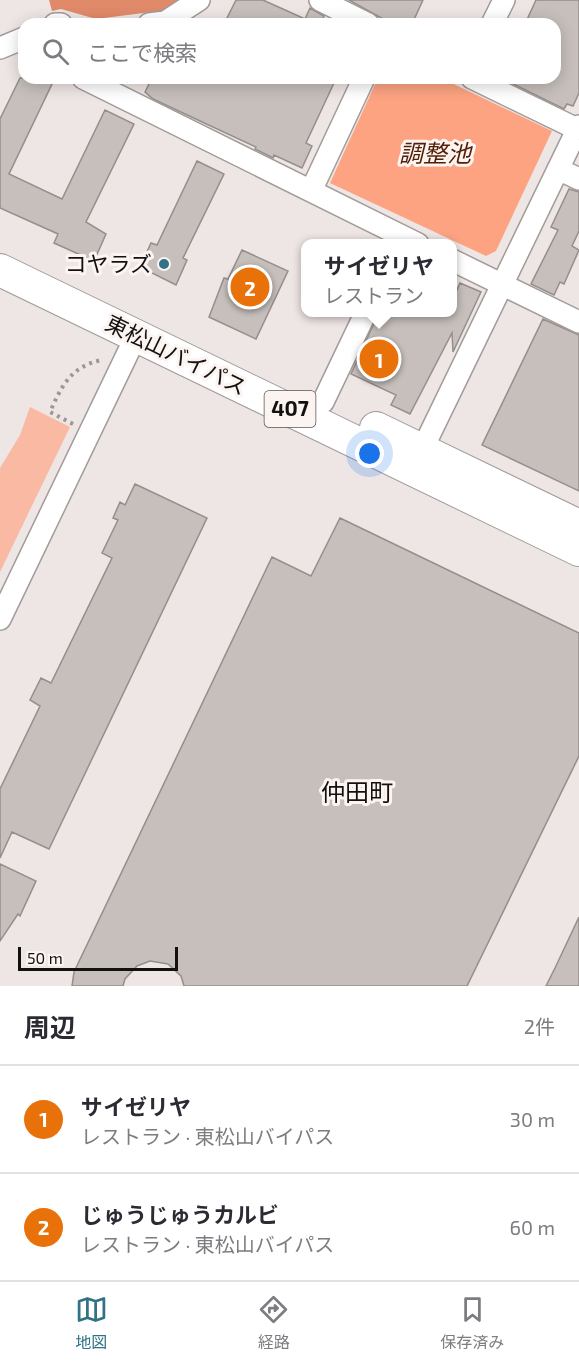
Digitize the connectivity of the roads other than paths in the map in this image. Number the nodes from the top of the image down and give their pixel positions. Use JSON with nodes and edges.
{"nodes":[{"id":1,"x":199,"y":0,"type":"edge"},
{"id":2,"x":320,"y":0,"type":"edge"},
{"id":3,"x":504,"y":0,"type":"edge"},
{"id":4,"x":171,"y":18,"type":"edge"},
{"id":5,"x":356,"y":18,"type":"edge"},
{"id":6,"x":495,"y":18,"type":"edge"},
{"id":7,"x":95,"y":84,"type":"edge"},
{"id":8,"x":361,"y":84,"type":"edge"},
{"id":9,"x":485,"y":84,"type":"edge"},
{"id":10,"x":578,"y":127,"type":"edge"},
{"id":11,"x":558,"y":169,"type":"junction"},
{"id":12,"x":579,"y":179,"type":"edge"},
{"id":13,"x":311,"y":191,"type":"junction"},
{"id":14,"x":404,"y":239,"type":"edge"},
{"id":15,"x":0,"y":247,"type":"edge"},
{"id":16,"x":457,"y":262,"type":"edge"},
{"id":17,"x":0,"y":270,"type":"edge"},
{"id":18,"x":501,"y":283,"type":"junction"},
{"id":19,"x":364,"y":317,"type":"edge"},
{"id":20,"x":579,"y":322,"type":"edge"},
{"id":21,"x":136,"y":336,"type":"junction"},
{"id":22,"x":322,"y":402,"type":"junction"},
{"id":23,"x":422,"y":450,"type":"junction"},
{"id":24,"x":579,"y":526,"type":"edge"},
{"id":25,"x":579,"y":550,"type":"edge"},
{"id":26,"x":0,"y":619,"type":"edge"}],
"edges":[{"from":1,"to":4,"type":"street"},
{"from":2,"to":5,"type":"street"},
{"from":3,"to":6,"type":"street"},
{"from":7,"to":13,"type":"street"},
{"from":8,"to":13,"type":"street"},
{"from":9,"to":10,"type":"street"},
{"from":10,"to":11,"type":"street"},
{"from":11,"to":12,"type":"street"},
{"from":11,"to":18,"type":"street"},
{"from":13,"to":14,"type":"street"},
{"from":15,"to":22,"type":"highway","name":"東松山バイパス","number":"407"},
{"from":16,"to":18,"type":"street"},
{"from":17,"to":21,"type":"highway","name":"東松山バイパス","number":"407"},
{"from":18,"to":20,"type":"street"},
{"from":18,"to":23,"type":"street"},
{"from":19,"to":22,"type":"street"},
{"from":21,"to":25,"type":"highway","name":"東松山バイパス","number":"407"},
{"from":21,"to":26,"type":"street"},
{"from":22,"to":23,"type":"highway","name":"東松山バイパス","number":"407"},
{"from":23,"to":24,"type":"highway","name":"東松山バイパス","number":"407"}]}
